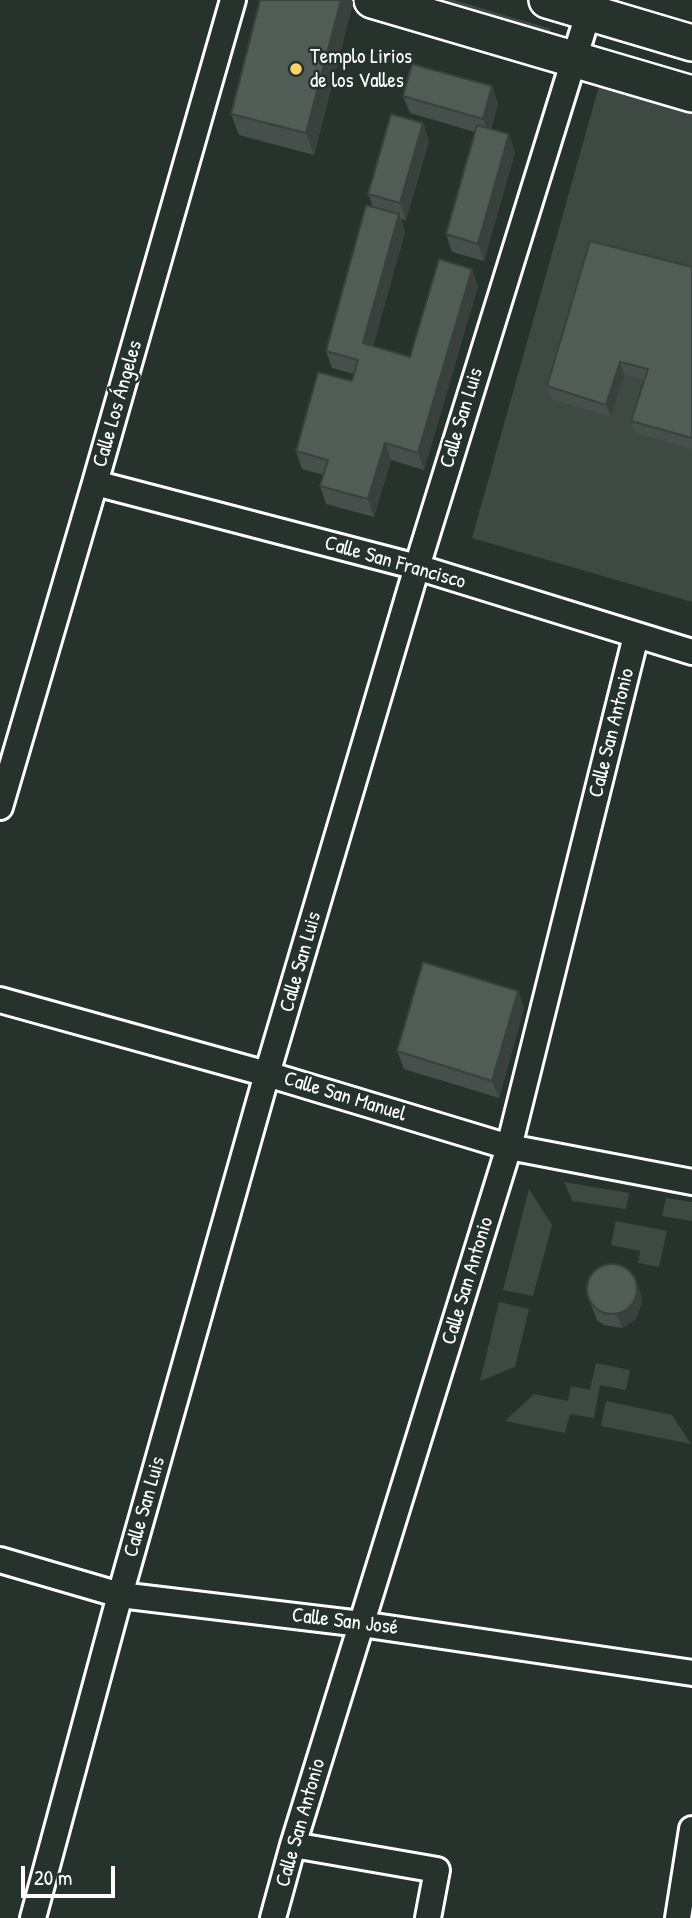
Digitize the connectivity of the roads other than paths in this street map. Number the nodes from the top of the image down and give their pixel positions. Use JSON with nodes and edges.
{"nodes":[{"id":1,"x":233,"y":0,"type":"edge"},
{"id":2,"x":372,"y":0,"type":"edge"},
{"id":3,"x":547,"y":0,"type":"edge"},
{"id":4,"x":589,"y":11,"type":"junction"},
{"id":5,"x":692,"y":43,"type":"edge"},
{"id":6,"x":573,"y":59,"type":"junction"},
{"id":7,"x":692,"y":94,"type":"edge"},
{"id":8,"x":95,"y":483,"type":"junction"},
{"id":9,"x":417,"y":567,"type":"junction"},
{"id":10,"x":636,"y":636,"type":"junction"},
{"id":11,"x":692,"y":652,"type":"edge"},
{"id":12,"x":0,"y":807,"type":"edge"},
{"id":13,"x":0,"y":1000,"type":"edge"},
{"id":14,"x":267,"y":1074,"type":"junction"},
{"id":15,"x":509,"y":1147,"type":"junction"},
{"id":16,"x":692,"y":1182,"type":"edge"},
{"id":17,"x":0,"y":1560,"type":"edge"},
{"id":18,"x":120,"y":1595,"type":"junction"},
{"id":19,"x":361,"y":1624,"type":"junction"},
{"id":20,"x":692,"y":1673,"type":"edge"},
{"id":21,"x":692,"y":1829,"type":"edge"},
{"id":22,"x":293,"y":1845,"type":"junction"},
{"id":23,"x":33,"y":1918,"type":"edge"},
{"id":24,"x":273,"y":1918,"type":"edge"},
{"id":25,"x":428,"y":1918,"type":"edge"},
{"id":26,"x":678,"y":1918,"type":"edge"}],
"edges":[{"from":1,"to":8,"type":"street","name":"Calle Los Ángeles"},
{"from":2,"to":6,"type":"main road"},
{"from":3,"to":4,"type":"main road"},
{"from":4,"to":5,"type":"main road"},
{"from":4,"to":6,"type":"street","name":"Calle San Luis"},
{"from":6,"to":7,"type":"main road"},
{"from":6,"to":9,"type":"street","name":"Calle San Luis"},
{"from":8,"to":9,"type":"street","name":"Calle San Francisco"},
{"from":8,"to":12,"type":"street","name":"Calle Los Ángeles"},
{"from":9,"to":10,"type":"street","name":"Calle San Francisco"},
{"from":9,"to":14,"type":"street","name":"Calle San Luis"},
{"from":10,"to":11,"type":"street","name":"Calle San Francisco"},
{"from":10,"to":15,"type":"street","name":"Calle San Antonio"},
{"from":13,"to":14,"type":"street","name":"Calle San Manuel"},
{"from":14,"to":15,"type":"street","name":"Calle San Manuel"},
{"from":14,"to":18,"type":"street","name":"Calle San Luis"},
{"from":15,"to":16,"type":"street","name":"Calle San Manuel"},
{"from":15,"to":19,"type":"street","name":"Calle San Antonio"},
{"from":17,"to":18,"type":"street","name":"Calle San José"},
{"from":18,"to":19,"type":"street","name":"Calle San José"},
{"from":18,"to":23,"type":"street","name":"Calle San Luis"},
{"from":19,"to":20,"type":"street","name":"Calle San José"},
{"from":19,"to":22,"type":"street","name":"Calle San Antonio"},
{"from":21,"to":26,"type":"street"},
{"from":22,"to":24,"type":"street","name":"Calle San Antonio"},
{"from":22,"to":25,"type":"street"}]}
